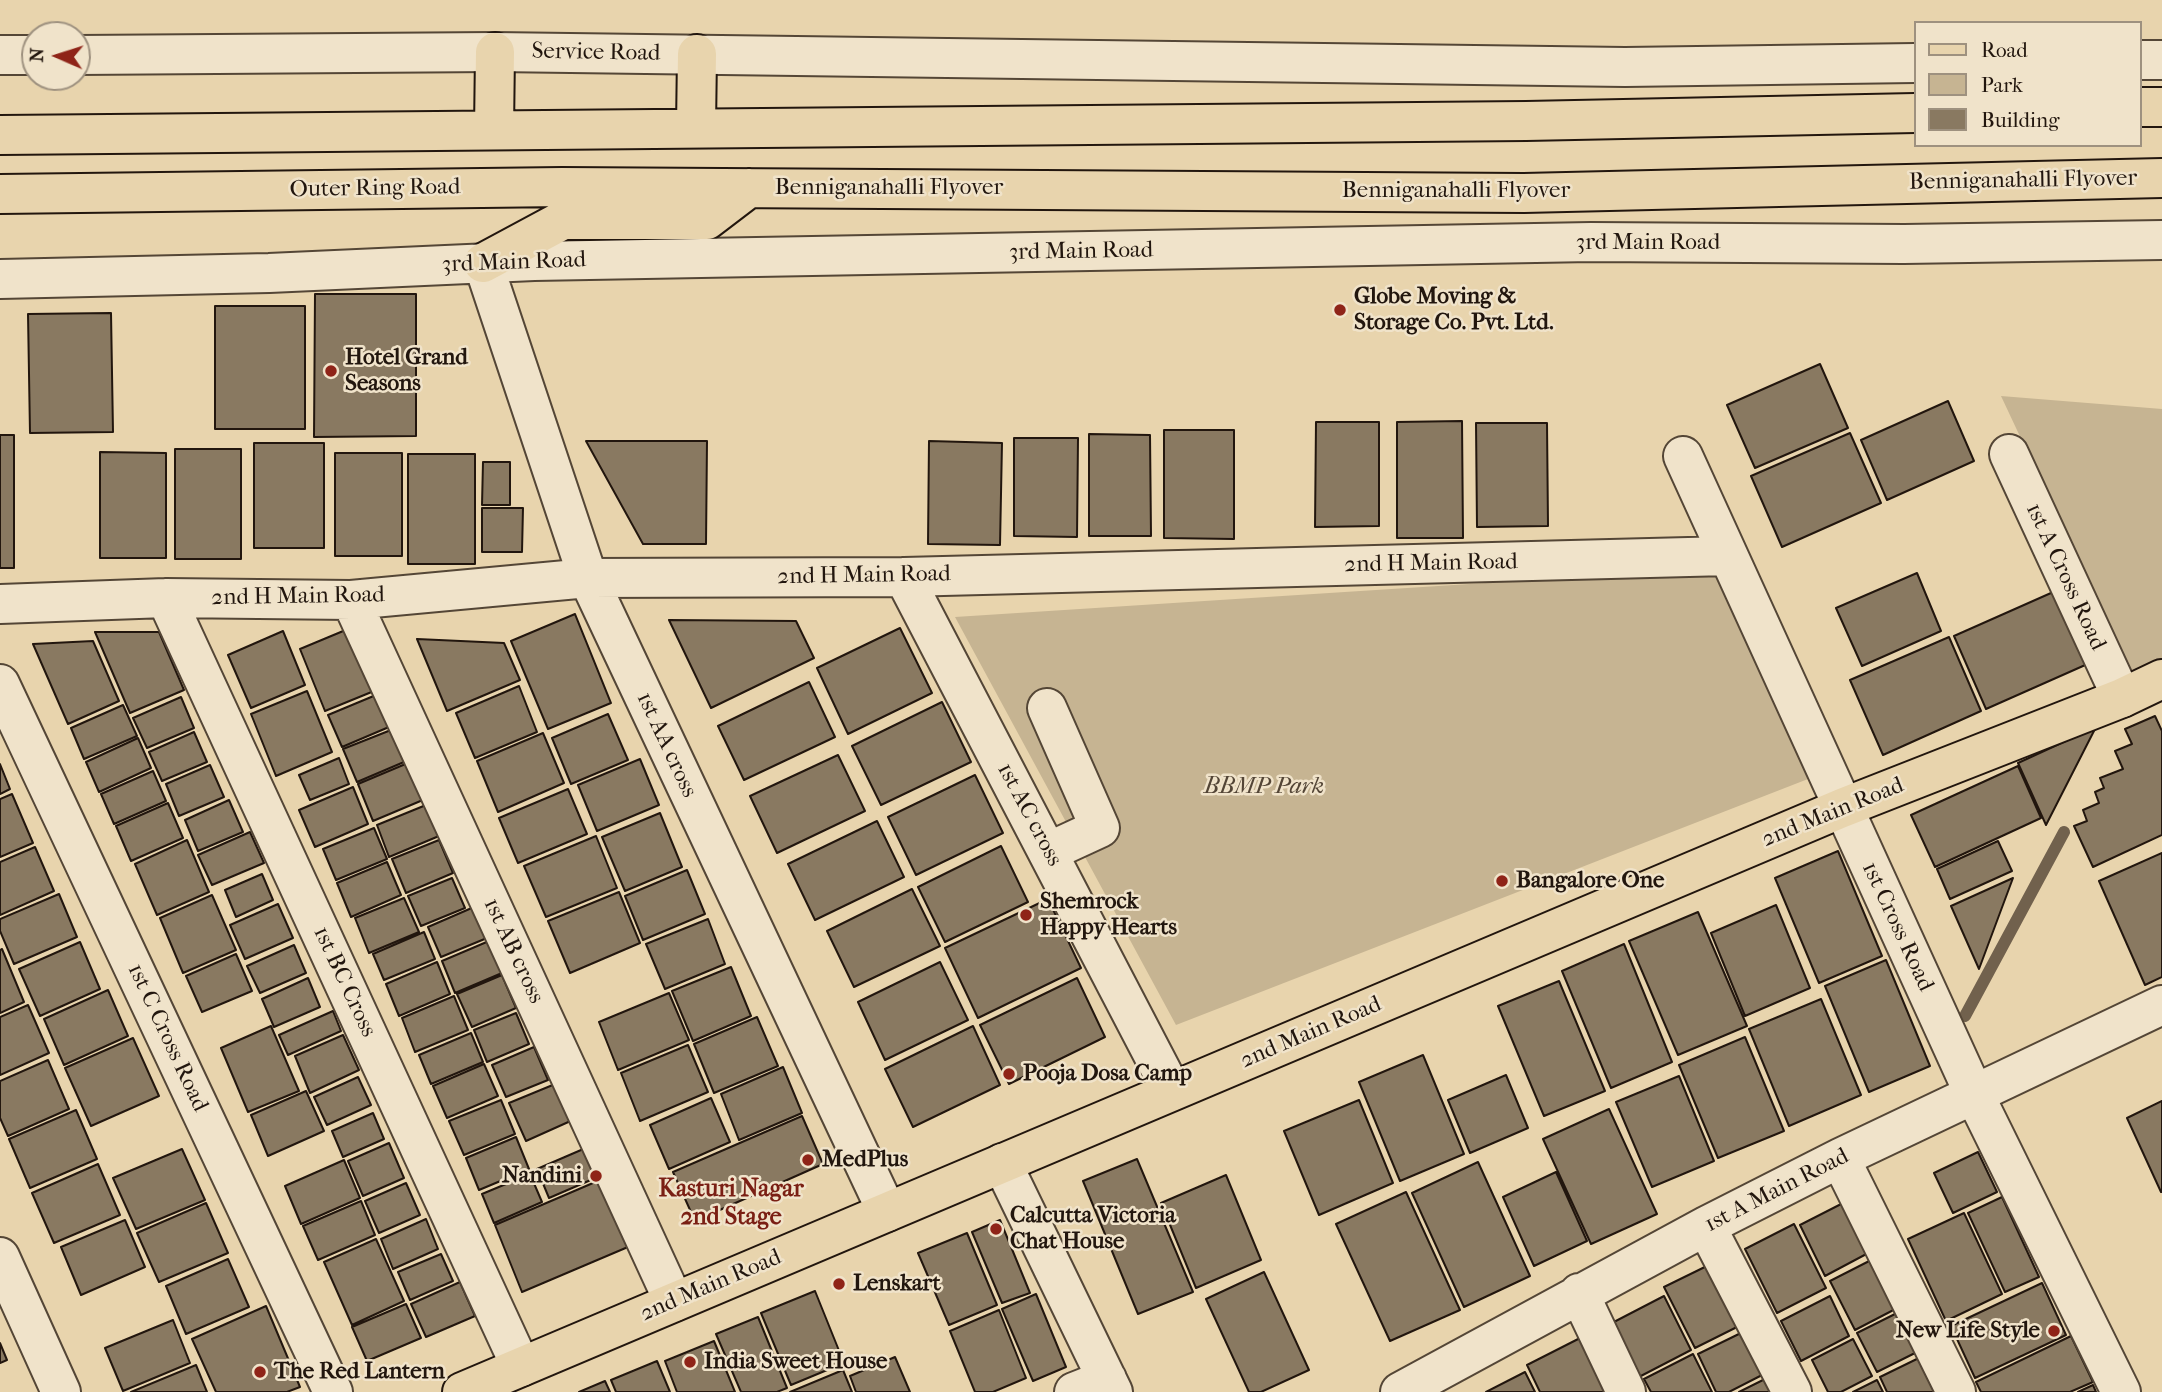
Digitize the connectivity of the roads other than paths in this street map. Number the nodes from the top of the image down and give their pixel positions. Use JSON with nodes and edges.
{"nodes":[{"id":1,"x":495,"y":52,"type":"junction"},
{"id":2,"x":697,"y":54,"type":"junction"},
{"id":3,"x":0,"y":55,"type":"edge"},
{"id":4,"x":21,"y":55,"type":"edge"},
{"id":5,"x":91,"y":55,"type":"edge"},
{"id":6,"x":2141,"y":60,"type":"edge"},
{"id":7,"x":2162,"y":60,"type":"edge"},
{"id":8,"x":1913,"y":63,"type":"edge"},
{"id":9,"x":2141,"y":107,"type":"edge"},
{"id":10,"x":2162,"y":107,"type":"edge"},
{"id":11,"x":1913,"y":113,"type":"edge"},
{"id":12,"x":696,"y":127,"type":"junction"},
{"id":13,"x":494,"y":130,"type":"junction"},
{"id":14,"x":0,"y":135,"type":"edge"},
{"id":15,"x":2162,"y":178,"type":"edge"},
{"id":16,"x":749,"y":188,"type":"junction"},
{"id":17,"x":0,"y":194,"type":"edge"},
{"id":18,"x":2162,"y":240,"type":"edge"},
{"id":19,"x":483,"y":263,"type":"junction"},
{"id":20,"x":0,"y":279,"type":"edge"},
{"id":21,"x":2009,"y":454,"type":"dead end"},
{"id":22,"x":1683,"y":456,"type":"dead end"},
{"id":23,"x":1728,"y":556,"type":"junction"},
{"id":24,"x":904,"y":577,"type":"junction"},
{"id":25,"x":588,"y":578,"type":"junction"},
{"id":26,"x":166,"y":598,"type":"junction"},
{"id":27,"x":351,"y":600,"type":"junction"},
{"id":28,"x":0,"y":604,"type":"edge"},
{"id":29,"x":2162,"y":679,"type":"edge"},
{"id":30,"x":0,"y":684,"type":"edge"},
{"id":31,"x":2122,"y":698,"type":"junction"},
{"id":32,"x":1047,"y":708,"type":"dead end"},
{"id":33,"x":1842,"y":808,"type":"junction"},
{"id":34,"x":1048,"y":852,"type":"junction"},
{"id":35,"x":2162,"y":1006,"type":"edge"},
{"id":36,"x":1172,"y":1091,"type":"junction"},
{"id":37,"x":1975,"y":1096,"type":"junction"},
{"id":38,"x":1840,"y":1158,"type":"junction"},
{"id":39,"x":1002,"y":1163,"type":"junction"},
{"id":40,"x":887,"y":1212,"type":"junction"},
{"id":41,"x":1706,"y":1226,"type":"junction"},
{"id":42,"x":0,"y":1257,"type":"edge"},
{"id":43,"x":1579,"y":1293,"type":"junction"},
{"id":44,"x":674,"y":1302,"type":"junction"},
{"id":45,"x":521,"y":1367,"type":"junction"},
{"id":46,"x":1098,"y":1388,"type":"edge"},
{"id":47,"x":61,"y":1392,"type":"edge"},
{"id":48,"x":333,"y":1392,"type":"edge"},
{"id":49,"x":462,"y":1392,"type":"edge"},
{"id":50,"x":1400,"y":1392,"type":"edge"},
{"id":51,"x":1626,"y":1392,"type":"edge"},
{"id":52,"x":1792,"y":1392,"type":"edge"},
{"id":53,"x":1956,"y":1392,"type":"edge"},
{"id":54,"x":2121,"y":1392,"type":"edge"}],
"edges":[{"from":1,"to":2,"type":"street","name":"Service Road"},
{"from":1,"to":5,"type":"street","name":"Service Road"},
{"from":1,"to":13,"type":"main road"},
{"from":2,"to":8,"type":"street","name":"Service Road"},
{"from":2,"to":12,"type":"main road"},
{"from":3,"to":4,"type":"street"},
{"from":6,"to":7,"type":"street"},
{"from":9,"to":10,"type":"main road"},
{"from":11,"to":12,"type":"main road"},
{"from":12,"to":13,"type":"main road"},
{"from":13,"to":14,"type":"main road"},
{"from":15,"to":16,"type":"main road","name":"Benniganahalli Flyover"},
{"from":16,"to":17,"type":"main road","name":"Outer Ring Road"},
{"from":16,"to":19,"type":"main road"},
{"from":18,"to":19,"type":"street","name":"3rd Main Road"},
{"from":19,"to":20,"type":"street","name":"3rd Main Road"},
{"from":19,"to":25,"type":"street","name":"1st AA cross"},
{"from":21,"to":31,"type":"street","name":"1st A Cross Road"},
{"from":22,"to":23,"type":"street","name":"1st Cross Road"},
{"from":23,"to":24,"type":"street","name":"2nd H Main Road"},
{"from":23,"to":33,"type":"street","name":"1st Cross Road"},
{"from":24,"to":25,"type":"street","name":"2nd H Main Road"},
{"from":24,"to":34,"type":"street","name":"1st AC cross"},
{"from":25,"to":27,"type":"street","name":"2nd H Main Road"},
{"from":25,"to":40,"type":"street","name":"1st AA cross"},
{"from":26,"to":27,"type":"street","name":"2nd H Main Road"},
{"from":26,"to":28,"type":"street","name":"2nd H Main Road"},
{"from":26,"to":45,"type":"street","name":"1st BC Cross"},
{"from":27,"to":44,"type":"street","name":"1st AB cross"},
{"from":29,"to":31,"type":"main road","name":"2nd Main Road"},
{"from":30,"to":48,"type":"street","name":"1st C Cross Road"},
{"from":31,"to":33,"type":"main road","name":"2nd Main Road"},
{"from":32,"to":34,"type":"street"},
{"from":33,"to":36,"type":"main road","name":"2nd Main Road"},
{"from":33,"to":37,"type":"street","name":"1st Cross Road"},
{"from":34,"to":36,"type":"street","name":"1st AC cross"},
{"from":35,"to":37,"type":"street","name":"1st A Main Road"},
{"from":36,"to":39,"type":"main road","name":"2nd Main Road"},
{"from":37,"to":38,"type":"street","name":"1st A Main Road"},
{"from":37,"to":54,"type":"street","name":"1st Cross Road"},
{"from":38,"to":41,"type":"street","name":"1st A Main Road"},
{"from":38,"to":53,"type":"street"},
{"from":39,"to":40,"type":"main road","name":"2nd Main Road"},
{"from":39,"to":46,"type":"street"},
{"from":40,"to":44,"type":"main road","name":"2nd Main Road"},
{"from":41,"to":43,"type":"street","name":"1st A Main Road"},
{"from":41,"to":52,"type":"street"},
{"from":42,"to":47,"type":"street"},
{"from":43,"to":50,"type":"street","name":"1st A Main Road"},
{"from":43,"to":51,"type":"street"},
{"from":44,"to":45,"type":"main road","name":"2nd Main Road"},
{"from":45,"to":49,"type":"main road","name":"2nd Main Road"}]}
